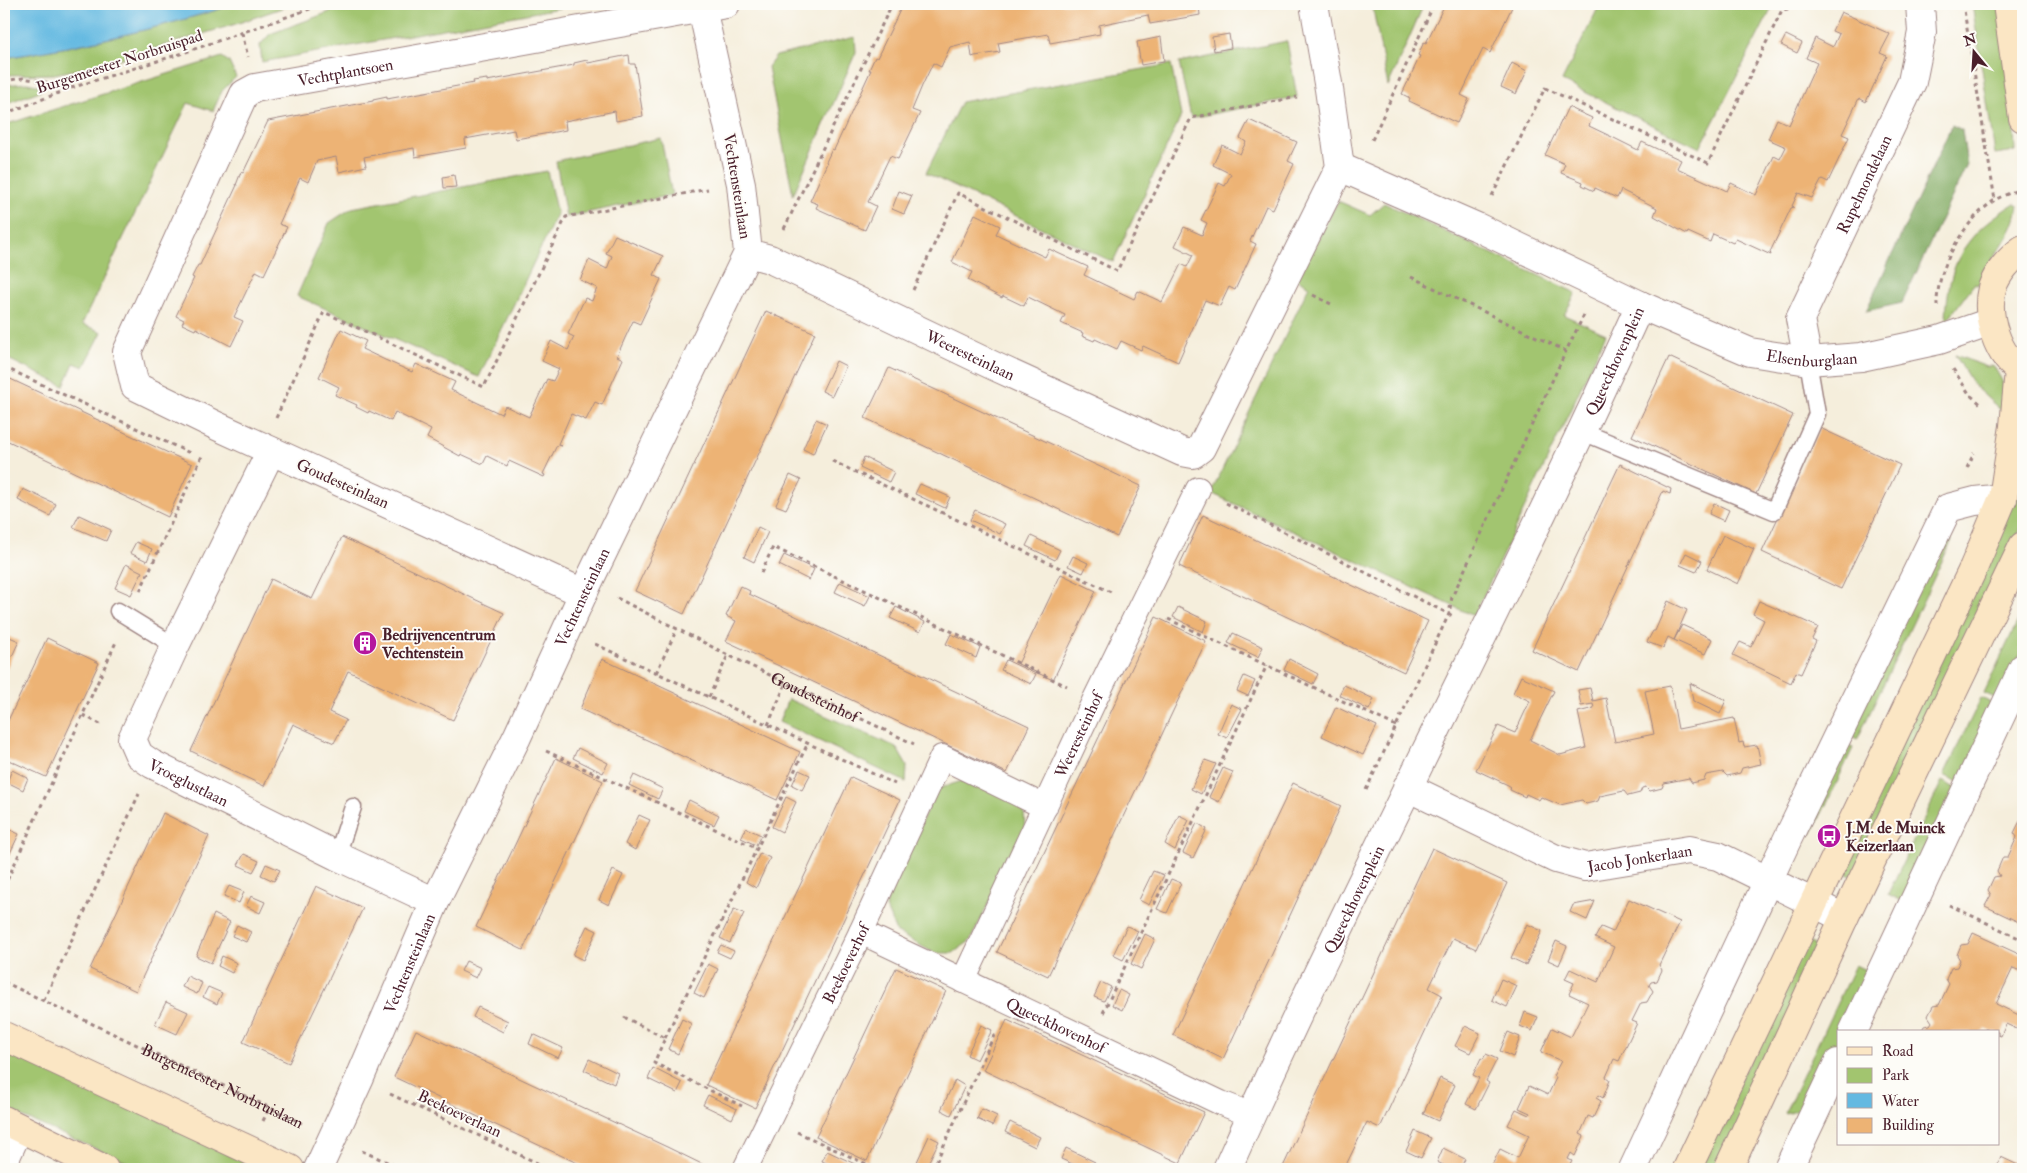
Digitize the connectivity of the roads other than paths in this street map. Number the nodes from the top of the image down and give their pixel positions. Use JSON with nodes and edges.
{"nodes":[{"id":1,"x":1314,"y":4,"type":"edge"},
{"id":2,"x":1920,"y":4,"type":"edge"},
{"id":3,"x":2007,"y":4,"type":"edge"},
{"id":4,"x":714,"y":6,"type":"edge"},
{"id":5,"x":2023,"y":118,"type":"edge"},
{"id":6,"x":1348,"y":171,"type":"junction"},
{"id":7,"x":2023,"y":249,"type":"edge"},
{"id":8,"x":759,"y":256,"type":"junction"},
{"id":9,"x":1640,"y":305,"type":"junction"},
{"id":10,"x":1990,"y":322,"type":"junction"},
{"id":11,"x":127,"y":352,"type":"joint"},
{"id":12,"x":1808,"y":360,"type":"junction"},
{"id":13,"x":2021,"y":371,"type":"edge"},
{"id":14,"x":1582,"y":432,"type":"junction"},
{"id":15,"x":267,"y":449,"type":"junction"},
{"id":16,"x":1198,"y":489,"type":"road end"},
{"id":17,"x":2003,"y":498,"type":"junction"},
{"id":18,"x":2023,"y":546,"type":"edge"},
{"id":19,"x":585,"y":588,"type":"junction"},
{"id":20,"x":123,"y":614,"type":"road end"},
{"id":21,"x":175,"y":646,"type":"junction"},
{"id":22,"x":2023,"y":668,"type":"edge"},
{"id":23,"x":1407,"y":787,"type":"junction"},
{"id":24,"x":353,"y":807,"type":"dead end"},
{"id":25,"x":1045,"y":807,"type":"junction"},
{"id":26,"x":337,"y":856,"type":"junction"},
{"id":27,"x":1768,"y":881,"type":"junction"},
{"id":28,"x":435,"y":902,"type":"junction"},
{"id":29,"x":1814,"y":903,"type":"junction"},
{"id":30,"x":1844,"y":918,"type":"junction"},
{"id":31,"x":861,"y":932,"type":"junction"},
{"id":32,"x":963,"y":981,"type":"junction"},
{"id":33,"x":1854,"y":1030,"type":"edge"},
{"id":34,"x":4,"y":1036,"type":"edge"},
{"id":35,"x":1837,"y":1065,"type":"edge"},
{"id":36,"x":1252,"y":1115,"type":"junction"},
{"id":37,"x":11,"y":1124,"type":"edge"},
{"id":38,"x":4,"y":1161,"type":"edge"},
{"id":39,"x":104,"y":1169,"type":"edge"},
{"id":40,"x":290,"y":1169,"type":"edge"},
{"id":41,"x":318,"y":1169,"type":"edge"},
{"id":42,"x":745,"y":1169,"type":"edge"},
{"id":43,"x":1227,"y":1169,"type":"edge"},
{"id":44,"x":1633,"y":1169,"type":"edge"},
{"id":45,"x":1687,"y":1169,"type":"edge"},
{"id":46,"x":1728,"y":1169,"type":"edge"},
{"id":47,"x":1788,"y":1169,"type":"edge"}],
"edges":[{"from":1,"to":6,"type":"street"},
{"from":2,"to":12,"type":"street","name":"Rupelmondelaan"},
{"from":3,"to":5,"type":"main road"},
{"from":4,"to":8,"type":"street","name":"Vechtensteinlaan"},
{"from":4,"to":11,"type":"street","name":"Vechtplantsoen"},
{"from":6,"to":8,"type":"street","name":"Weeresteinlaan"},
{"from":6,"to":9,"type":"street","name":"Queeckhovenplein"},
{"from":7,"to":10,"type":"main road"},
{"from":8,"to":19,"type":"street","name":"Vechtensteinlaan"},
{"from":9,"to":12,"type":"street","name":"Elsenburglaan"},
{"from":9,"to":14,"type":"street","name":"Queeckhovenplein"},
{"from":10,"to":12,"type":"street","name":"Elsenburglaan"},
{"from":10,"to":13,"type":"main road"},
{"from":11,"to":15,"type":"street","name":"Goudesteinlaan"},
{"from":12,"to":14,"type":"lane"},
{"from":13,"to":17,"type":"main road"},
{"from":14,"to":23,"type":"street","name":"Queeckhovenplein"},
{"from":15,"to":19,"type":"street","name":"Goudesteinlaan"},
{"from":15,"to":21,"type":"street","name":"Vroeglustlaan"},
{"from":16,"to":25,"type":"street","name":"Weeresteinhof"},
{"from":17,"to":27,"type":"street"},
{"from":17,"to":29,"type":"main road"},
{"from":18,"to":30,"type":"main road"},
{"from":19,"to":28,"type":"street","name":"Vechtensteinlaan"},
{"from":20,"to":21,"type":"lane"},
{"from":21,"to":26,"type":"street","name":"Vroeglustlaan"},
{"from":22,"to":33,"type":"street"},
{"from":23,"to":27,"type":"street","name":"Jacob Jonkerlaan"},
{"from":23,"to":36,"type":"street","name":"Queeckhovenplein"},
{"from":24,"to":26,"type":"lane"},
{"from":25,"to":31,"type":"street","name":"Beekoeverhof"},
{"from":25,"to":32,"type":"street","name":"Weeresteinhof"},
{"from":26,"to":28,"type":"street","name":"Vroeglustlaan"},
{"from":27,"to":29,"type":"street","name":"Jacob Jonkerlaan"},
{"from":27,"to":44,"type":"street"},
{"from":28,"to":41,"type":"street","name":"Vechtensteinlaan"},
{"from":29,"to":30,"type":"street","name":"Jacob Jonkerlaan"},
{"from":29,"to":45,"type":"main road"},
{"from":30,"to":46,"type":"main road"},
{"from":31,"to":32,"type":"street","name":"Queeckhovenhof"},
{"from":31,"to":42,"type":"street","name":"Beekoeverhof"},
{"from":32,"to":36,"type":"street","name":"Queeckhovenhof"},
{"from":34,"to":40,"type":"main road"},
{"from":35,"to":47,"type":"street"},
{"from":36,"to":43,"type":"street","name":"Queeckhovenplein"},
{"from":37,"to":38,"type":"street"},
{"from":37,"to":39,"type":"main road"}]}
